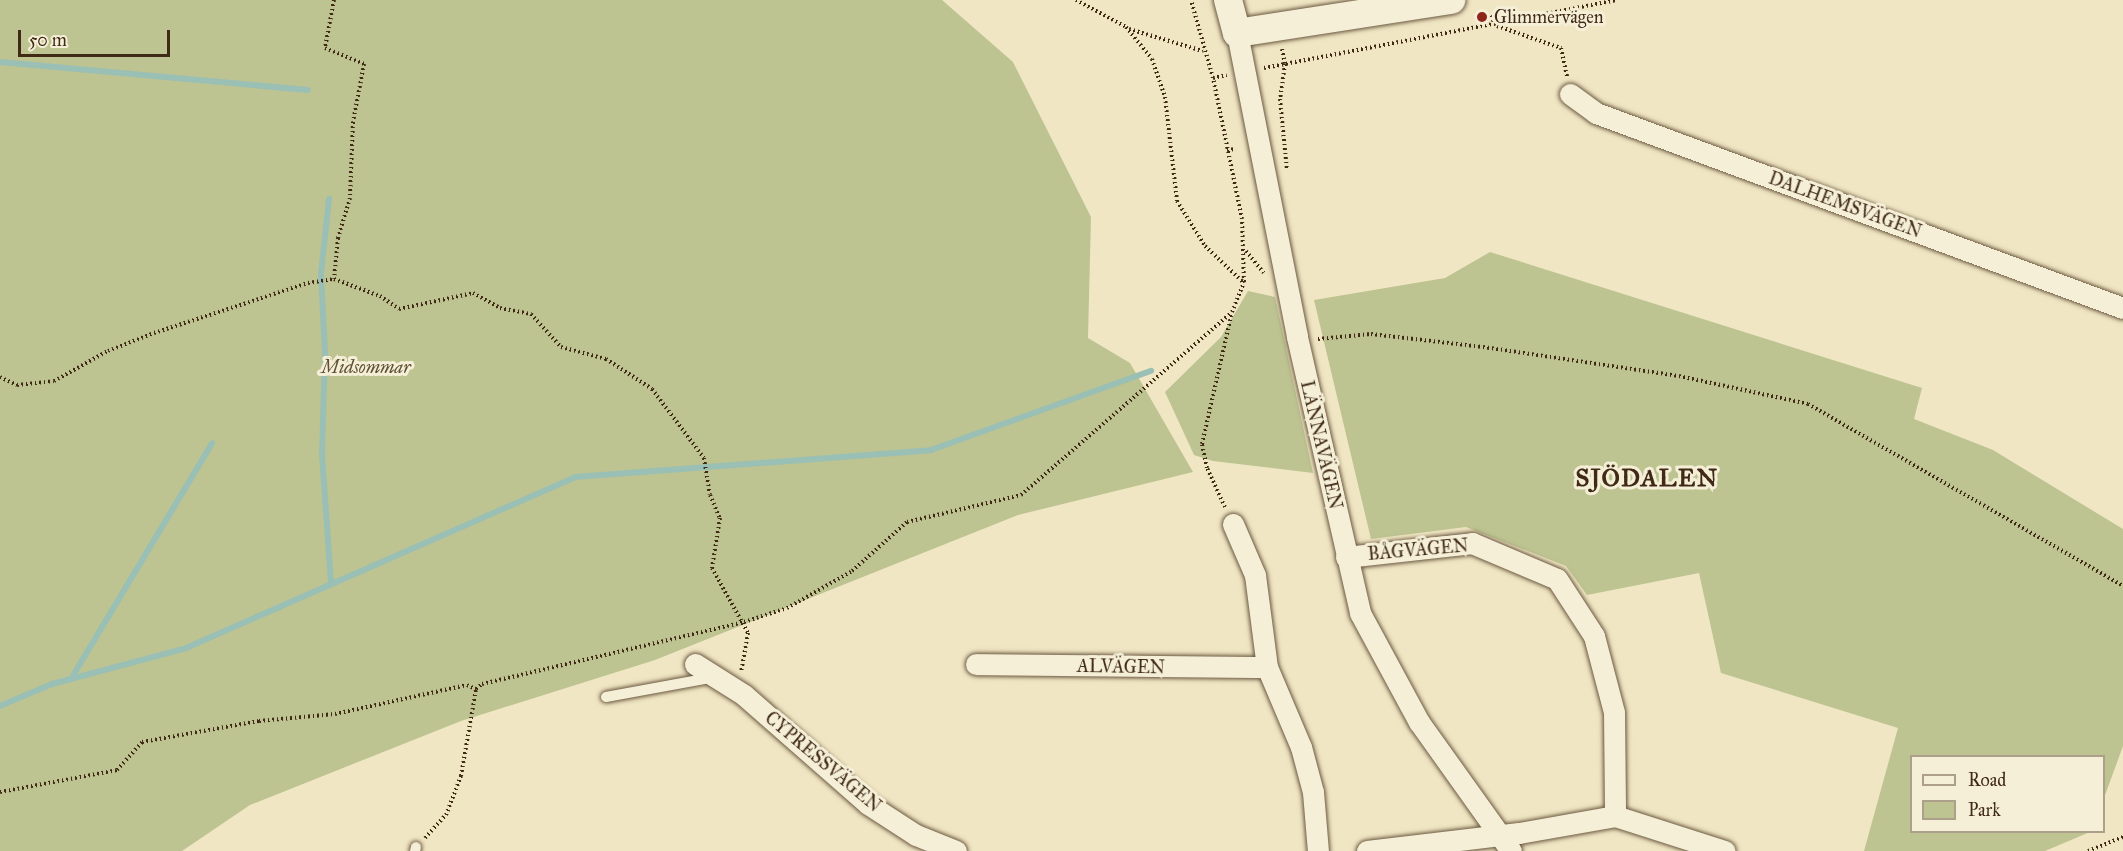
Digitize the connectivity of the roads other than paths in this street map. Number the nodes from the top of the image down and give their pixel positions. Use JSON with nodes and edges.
{"nodes":[{"id":1,"x":1228,"y":0,"type":"edge"},
{"id":2,"x":1451,"y":0,"type":"edge"},
{"id":3,"x":1237,"y":33,"type":"junction"},
{"id":4,"x":1570,"y":94,"type":"road end"},
{"id":5,"x":2123,"y":308,"type":"edge"},
{"id":6,"x":1233,"y":524,"type":"road end"},
{"id":7,"x":1346,"y":557,"type":"junction"},
{"id":8,"x":695,"y":664,"type":"dead end"},
{"id":9,"x":976,"y":664,"type":"dead end"},
{"id":10,"x":1267,"y":667,"type":"junction"},
{"id":11,"x":724,"y":683,"type":"junction"},
{"id":12,"x":606,"y":697,"type":"dead end"},
{"id":13,"x":1615,"y":816,"type":"junction"},
{"id":14,"x":1505,"y":842,"type":"edge"},
{"id":15,"x":1693,"y":846,"type":"edge"},
{"id":16,"x":956,"y":851,"type":"edge"},
{"id":17,"x":1318,"y":851,"type":"edge"},
{"id":18,"x":1367,"y":851,"type":"edge"},
{"id":19,"x":1725,"y":851,"type":"edge"}],
"edges":[{"from":1,"to":3,"type":"main road","name":"LÄNNAVÄGEN"},
{"from":2,"to":3,"type":"main road"},
{"from":3,"to":7,"type":"street","name":"LÄNNAVÄGEN"},
{"from":4,"to":5,"type":"street","name":"DALHEMSVÄGEN"},
{"from":6,"to":10,"type":"street"},
{"from":7,"to":13,"type":"street","name":"BÅGVÄGEN"},
{"from":7,"to":14,"type":"street","name":"LÄNNAVÄGEN"},
{"from":8,"to":11,"type":"street","name":"CYPRESSVÄGEN"},
{"from":9,"to":10,"type":"street","name":"ALVÄGEN"},
{"from":10,"to":17,"type":"street"},
{"from":11,"to":12,"type":"lane"},
{"from":11,"to":16,"type":"street","name":"CYPRESSVÄGEN"},
{"from":13,"to":14,"type":"street"},
{"from":13,"to":15,"type":"street"},
{"from":14,"to":18,"type":"street"},
{"from":15,"to":19,"type":"street"}]}
